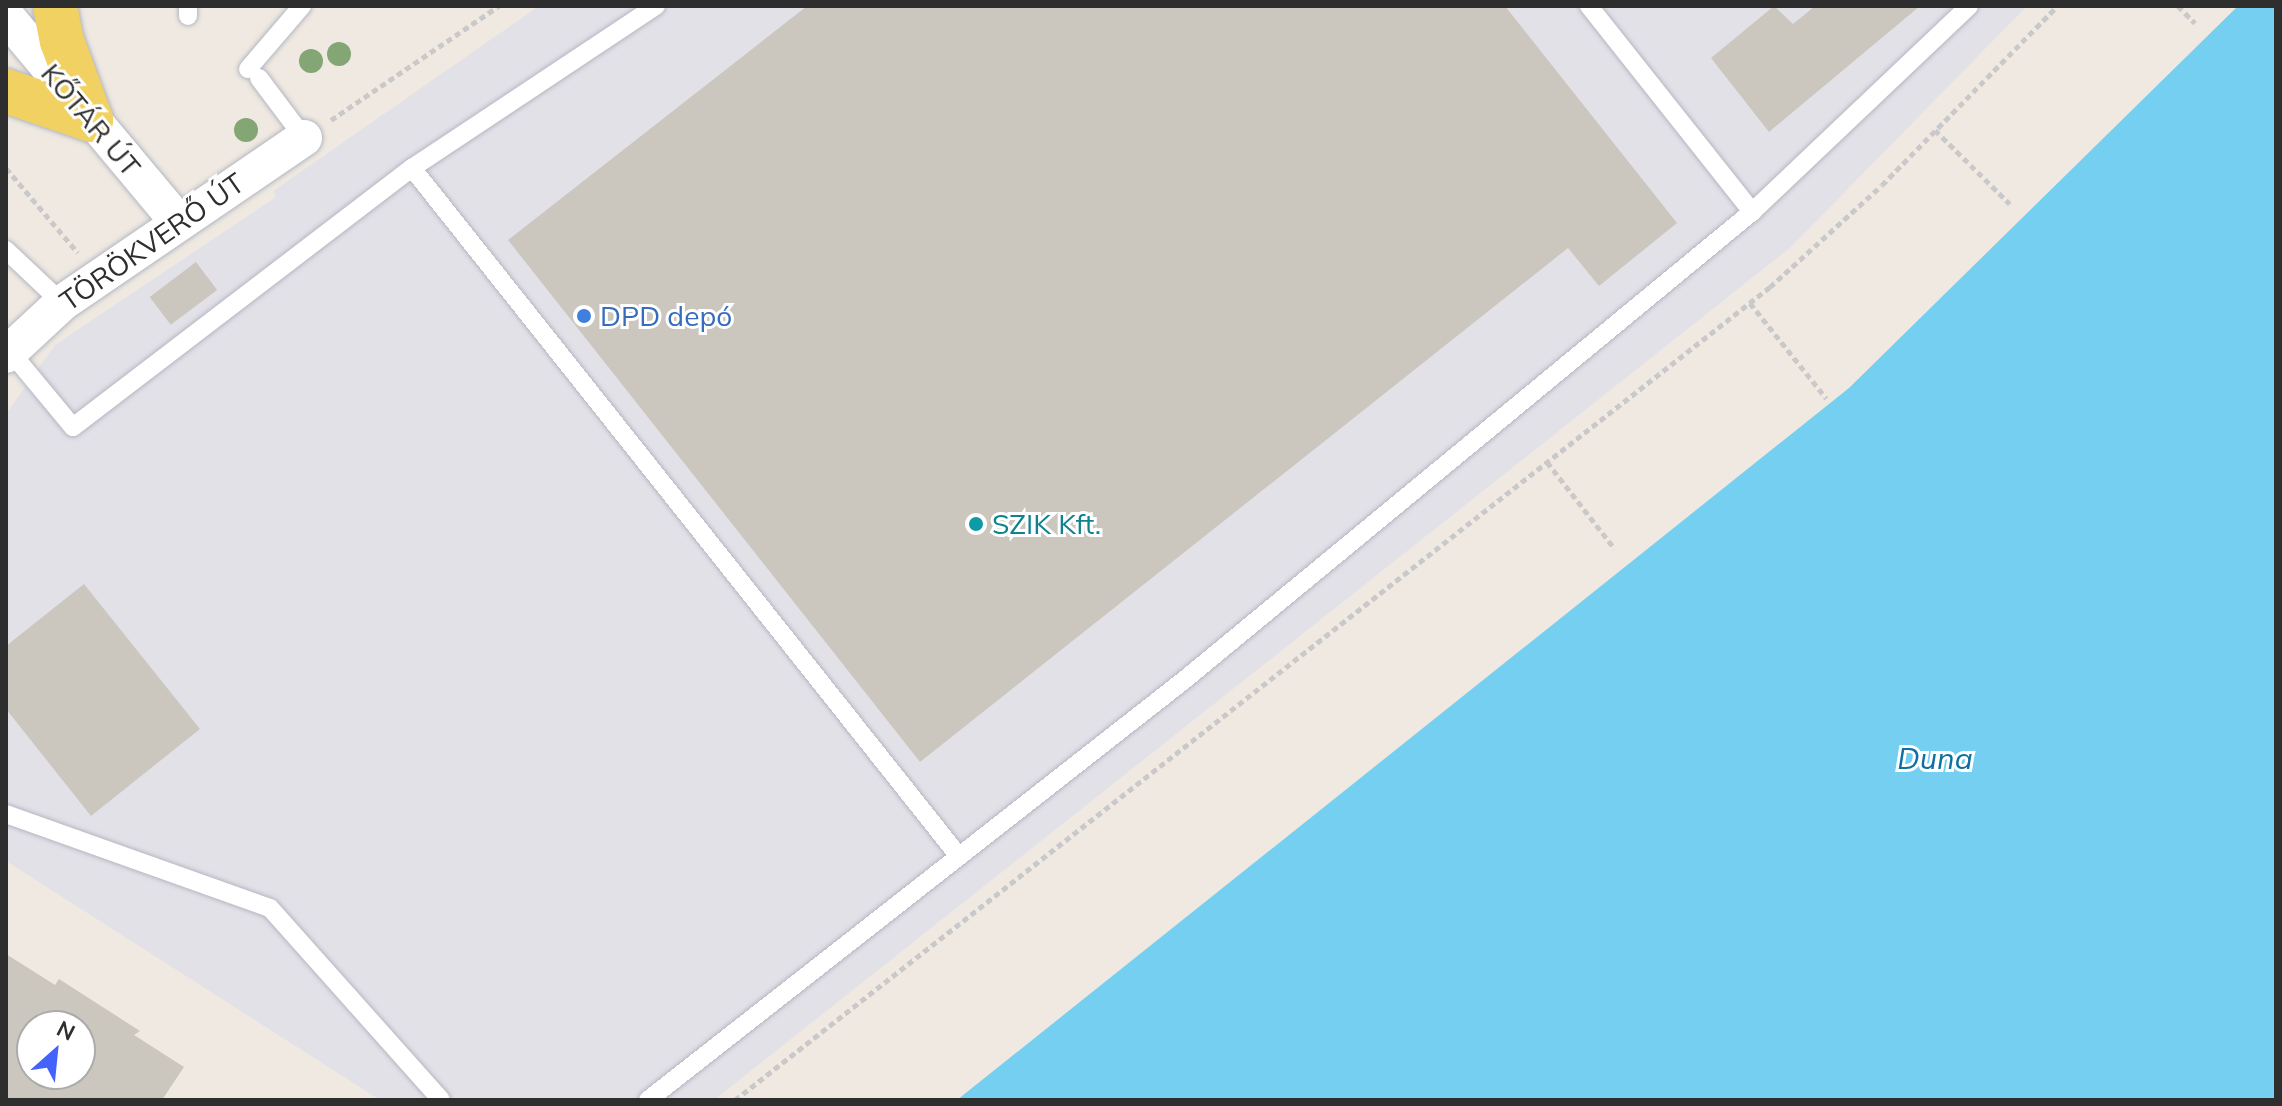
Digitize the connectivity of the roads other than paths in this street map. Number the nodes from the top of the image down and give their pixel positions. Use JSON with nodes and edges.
{"nodes":[{"id":1,"x":55,"y":6,"type":"edge"},
{"id":2,"x":302,"y":6,"type":"edge"},
{"id":3,"x":656,"y":6,"type":"edge"},
{"id":4,"x":1589,"y":6,"type":"edge"},
{"id":5,"x":1969,"y":6,"type":"edge"},
{"id":6,"x":6,"y":16,"type":"edge"},
{"id":7,"x":6,"y":91,"type":"edge"},
{"id":8,"x":91,"y":120,"type":"junction"},
{"id":9,"x":304,"y":138,"type":"joint"},
{"id":10,"x":412,"y":168,"type":"junction"},
{"id":11,"x":1752,"y":212,"type":"junction"},
{"id":12,"x":178,"y":222,"type":"junction"},
{"id":13,"x":6,"y":250,"type":"edge"},
{"id":14,"x":62,"y":303,"type":"junction"},
{"id":15,"x":8,"y":352,"type":"edge"},
{"id":16,"x":6,"y":814,"type":"edge"},
{"id":17,"x":957,"y":854,"type":"junction"},
{"id":18,"x":441,"y":1100,"type":"edge"},
{"id":19,"x":648,"y":1100,"type":"edge"}],
"edges":[{"from":1,"to":8,"type":"main road"},
{"from":2,"to":9,"type":"lane"},
{"from":3,"to":10,"type":"lane"},
{"from":4,"to":11,"type":"lane"},
{"from":5,"to":11,"type":"lane"},
{"from":6,"to":8,"type":"street","name":"KŐTÁR ÚT"},
{"from":7,"to":8,"type":"main road"},
{"from":8,"to":12,"type":"street","name":"KŐTÁR ÚT"},
{"from":9,"to":12,"type":"street","name":"TÖRÖKVERŐ ÚT"},
{"from":10,"to":15,"type":"lane"},
{"from":10,"to":17,"type":"lane"},
{"from":11,"to":17,"type":"lane"},
{"from":12,"to":14,"type":"street","name":"TÖRÖKVERŐ ÚT"},
{"from":13,"to":14,"type":"lane"},
{"from":14,"to":15,"type":"street","name":"TÖRÖKVERŐ ÚT"},
{"from":16,"to":18,"type":"lane"},
{"from":17,"to":19,"type":"lane"}]}
